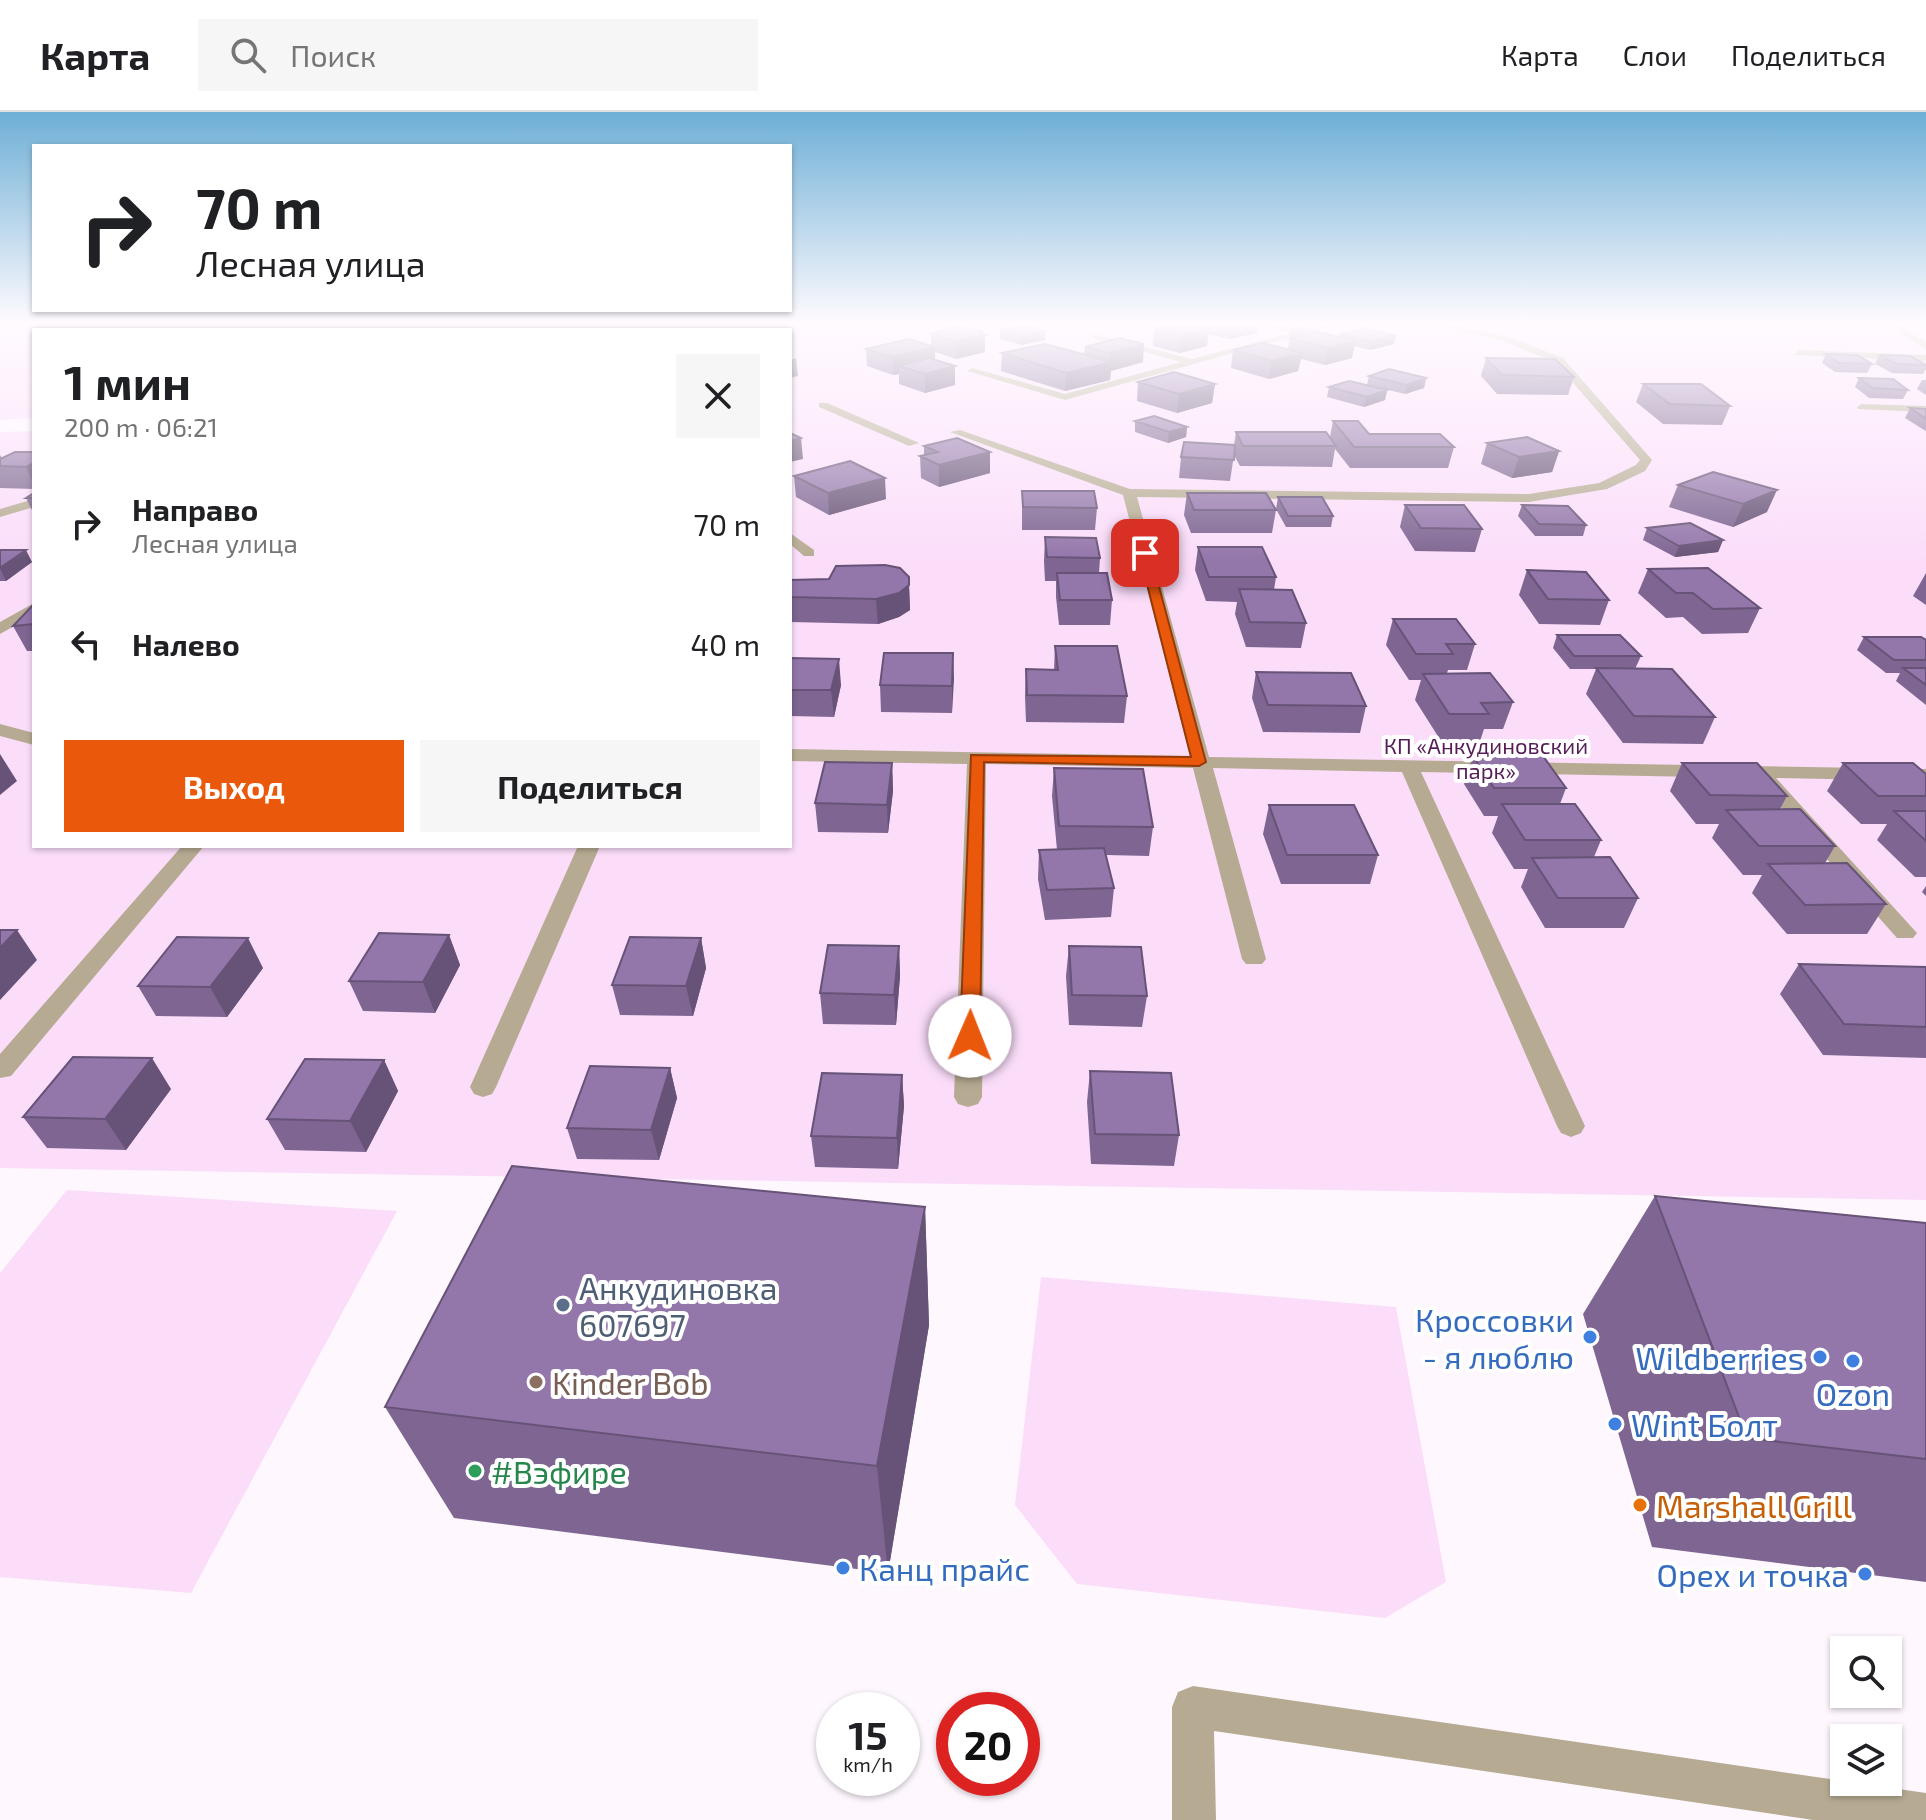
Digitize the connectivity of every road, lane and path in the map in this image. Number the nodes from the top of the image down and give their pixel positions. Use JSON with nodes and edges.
{"nodes":[{"id":1,"x":1595,"y":402,"type":"edge"},
{"id":2,"x":823,"y":405,"type":"dead end"},
{"id":3,"x":1862,"y":407,"type":"dead end"},
{"id":4,"x":1926,"y":409,"type":"edge"},
{"id":5,"x":956,"y":432,"type":"dead end"},
{"id":6,"x":913,"y":443,"type":"dead end"},
{"id":7,"x":1129,"y":493,"type":"junction"},
{"id":8,"x":32,"y":504,"type":"edge"},
{"id":9,"x":0,"y":513,"type":"edge"},
{"id":10,"x":792,"y":539,"type":"edge"},
{"id":11,"x":809,"y":553,"type":"dead end"},
{"id":12,"x":32,"y":609,"type":"edge"},
{"id":13,"x":0,"y":629,"type":"edge"},
{"id":14,"x":0,"y":730,"type":"edge"},
{"id":15,"x":32,"y":738,"type":"edge"},
{"id":16,"x":792,"y":755,"type":"edge"},
{"id":17,"x":977,"y":758,"type":"junction"},
{"id":18,"x":1199,"y":762,"type":"junction"},
{"id":19,"x":1409,"y":766,"type":"junction"},
{"id":20,"x":1759,"y":772,"type":"junction"},
{"id":21,"x":1926,"y":775,"type":"edge"},
{"id":22,"x":191,"y":848,"type":"edge"},
{"id":23,"x":588,"y":848,"type":"edge"},
{"id":24,"x":1905,"y":933,"type":"dead end"},
{"id":25,"x":1254,"y":959,"type":"dead end"},
{"id":26,"x":2,"y":1069,"type":"edge"},
{"id":27,"x":483,"y":1087,"type":"dead end"},
{"id":28,"x":968,"y":1097,"type":"dead end"},
{"id":29,"x":1571,"y":1126,"type":"dead end"},
{"id":30,"x":1926,"y":1815,"type":"edge"},
{"id":31,"x":1194,"y":1820,"type":"edge"}],
"edges":[{"from":1,"to":7,"type":"street"},
{"from":2,"to":6,"type":"street"},
{"from":3,"to":4,"type":"street"},
{"from":5,"to":7,"type":"street"},
{"from":7,"to":18,"type":"street"},
{"from":8,"to":9,"type":"street"},
{"from":10,"to":11,"type":"street"},
{"from":12,"to":13,"type":"street"},
{"from":14,"to":15,"type":"street"},
{"from":16,"to":17,"type":"street"},
{"from":17,"to":18,"type":"street"},
{"from":17,"to":28,"type":"street"},
{"from":18,"to":19,"type":"street"},
{"from":18,"to":25,"type":"street"},
{"from":19,"to":20,"type":"street"},
{"from":19,"to":29,"type":"street"},
{"from":20,"to":21,"type":"street"},
{"from":20,"to":24,"type":"street"},
{"from":22,"to":26,"type":"street"},
{"from":23,"to":27,"type":"street"},
{"from":30,"to":31,"type":"street"}]}
